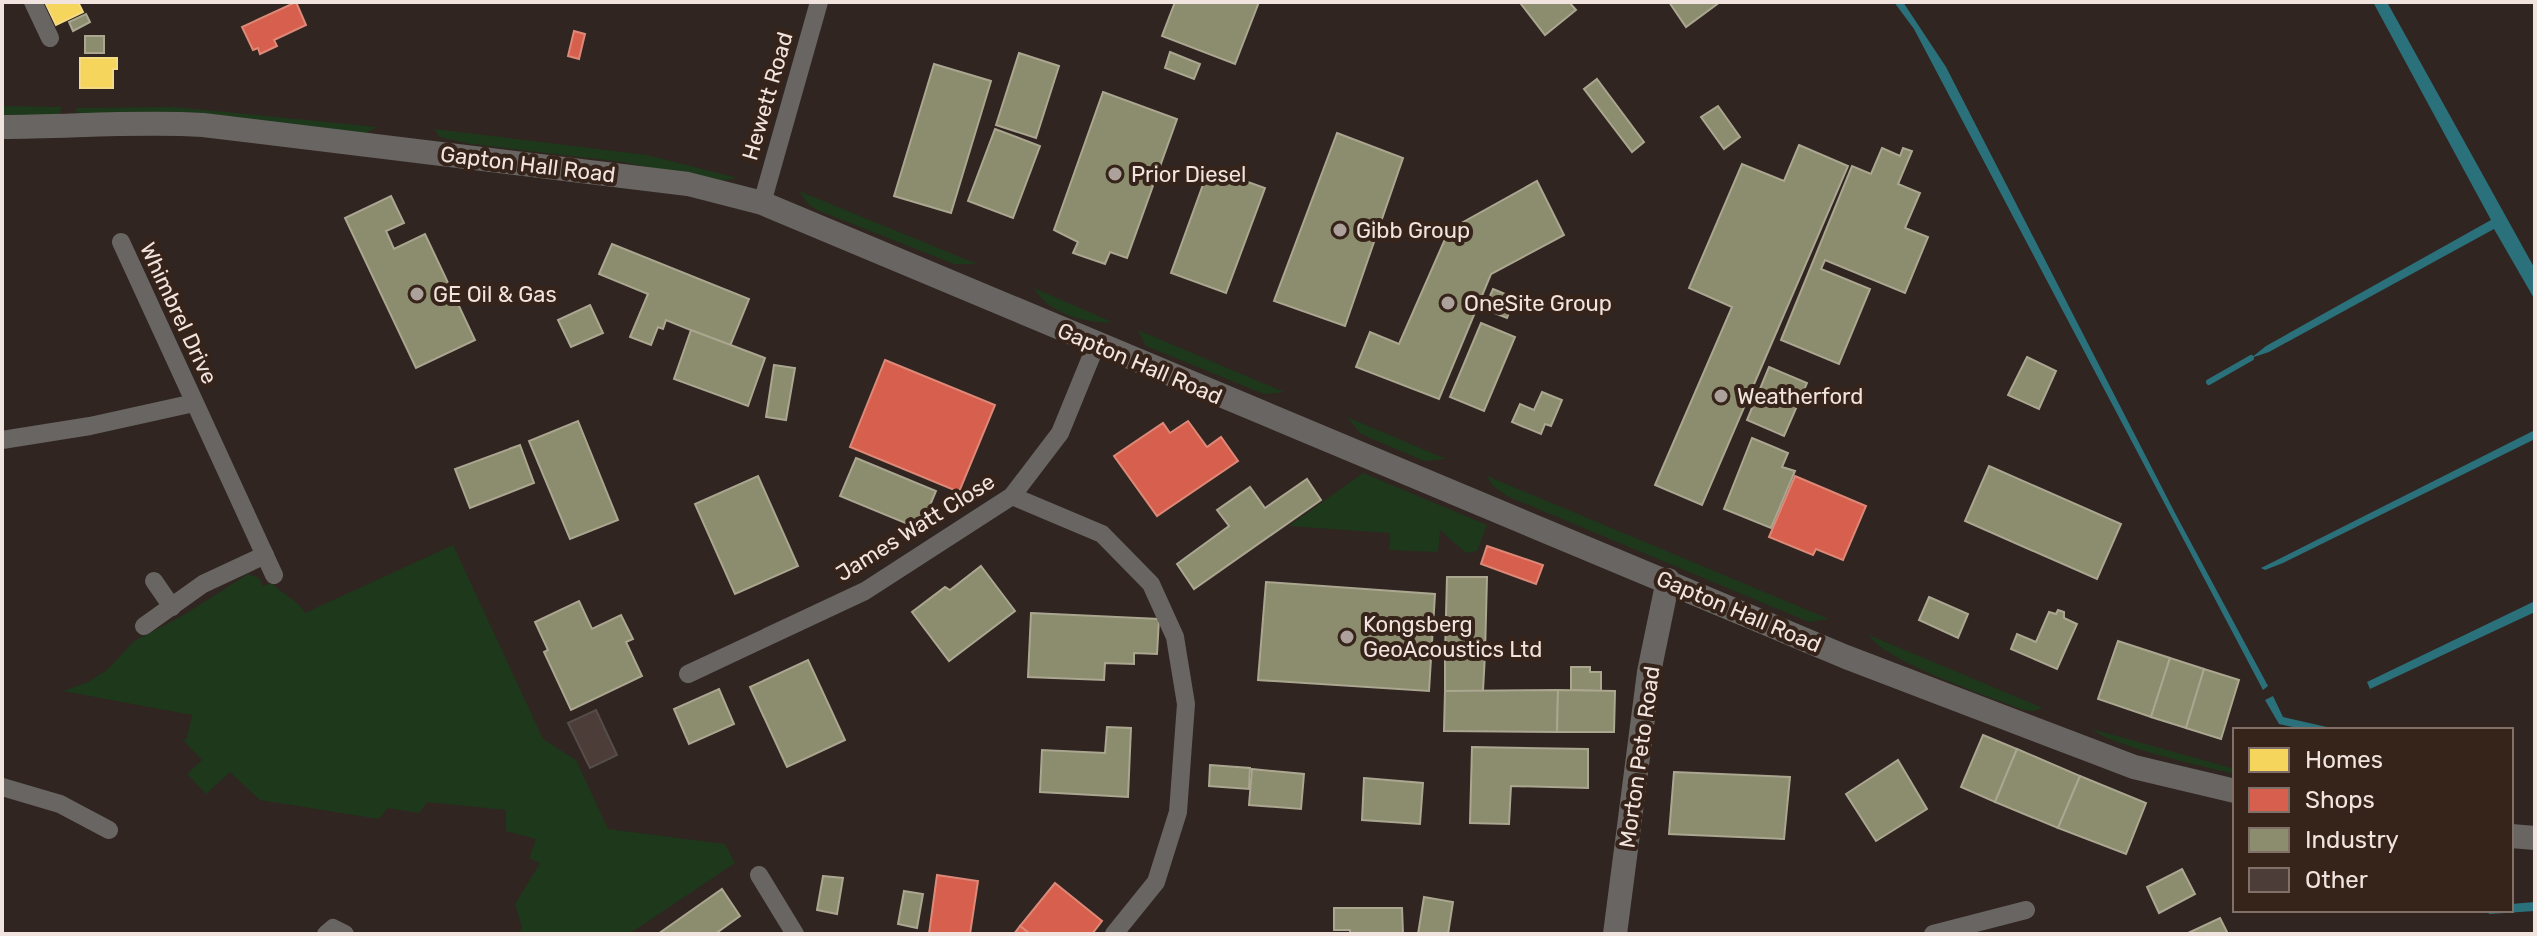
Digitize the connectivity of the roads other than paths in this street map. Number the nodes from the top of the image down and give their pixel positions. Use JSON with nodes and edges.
{"nodes":[{"id":1,"x":33,"y":2,"type":"edge"},
{"id":2,"x":819,"y":2,"type":"edge"},
{"id":3,"x":50,"y":38,"type":"dead end"},
{"id":4,"x":2,"y":127,"type":"edge"},
{"id":5,"x":762,"y":203,"type":"junction"},
{"id":6,"x":121,"y":242,"type":"dead end"},
{"id":7,"x":1096,"y":345,"type":"junction"},
{"id":8,"x":194,"y":403,"type":"junction"},
{"id":9,"x":2,"y":440,"type":"edge"},
{"id":10,"x":1012,"y":496,"type":"junction"},
{"id":11,"x":265,"y":555,"type":"junction"},
{"id":12,"x":274,"y":575,"type":"dead end"},
{"id":13,"x":1668,"y":580,"type":"junction"},
{"id":14,"x":154,"y":581,"type":"dead end"},
{"id":15,"x":172,"y":607,"type":"junction"},
{"id":16,"x":144,"y":626,"type":"dead end"},
{"id":17,"x":688,"y":674,"type":"dead end"},
{"id":18,"x":2,"y":787,"type":"edge"},
{"id":19,"x":2233,"y":791,"type":"edge"},
{"id":20,"x":109,"y":830,"type":"dead end"},
{"id":21,"x":2513,"y":836,"type":"edge"},
{"id":22,"x":2535,"y":838,"type":"edge"},
{"id":23,"x":759,"y":875,"type":"dead end"},
{"id":24,"x":2026,"y":910,"type":"dead end"},
{"id":25,"x":790,"y":933,"type":"edge"},
{"id":26,"x":326,"y":934,"type":"edge"},
{"id":27,"x":345,"y":934,"type":"edge"},
{"id":28,"x":1114,"y":934,"type":"edge"},
{"id":29,"x":1615,"y":934,"type":"edge"},
{"id":30,"x":1933,"y":934,"type":"edge"}],
"edges":[{"from":1,"to":3,"type":"street"},
{"from":2,"to":5,"type":"street","name":"Hewett Road"},
{"from":4,"to":5,"type":"street","name":"Gapton Hall Road"},
{"from":5,"to":7,"type":"street","name":"Gapton Hall Road"},
{"from":6,"to":8,"type":"street","name":"Whimbrel Drive"},
{"from":7,"to":10,"type":"street","name":"James Watt Close"},
{"from":7,"to":13,"type":"street","name":"Gapton Hall Road"},
{"from":8,"to":9,"type":"street","name":"Whimbrel Drive"},
{"from":8,"to":11,"type":"street","name":"Whimbrel Drive"},
{"from":10,"to":17,"type":"street","name":"James Watt Close"},
{"from":10,"to":28,"type":"street"},
{"from":11,"to":12,"type":"street","name":"Whimbrel Drive"},
{"from":11,"to":15,"type":"street"},
{"from":13,"to":19,"type":"street","name":"Gapton Hall Road"},
{"from":13,"to":29,"type":"street","name":"Morton Peto Road"},
{"from":14,"to":15,"type":"street"},
{"from":15,"to":16,"type":"street"},
{"from":18,"to":20,"type":"street"},
{"from":21,"to":22,"type":"street"},
{"from":23,"to":25,"type":"street"},
{"from":24,"to":30,"type":"street"},
{"from":26,"to":27,"type":"street"}]}
